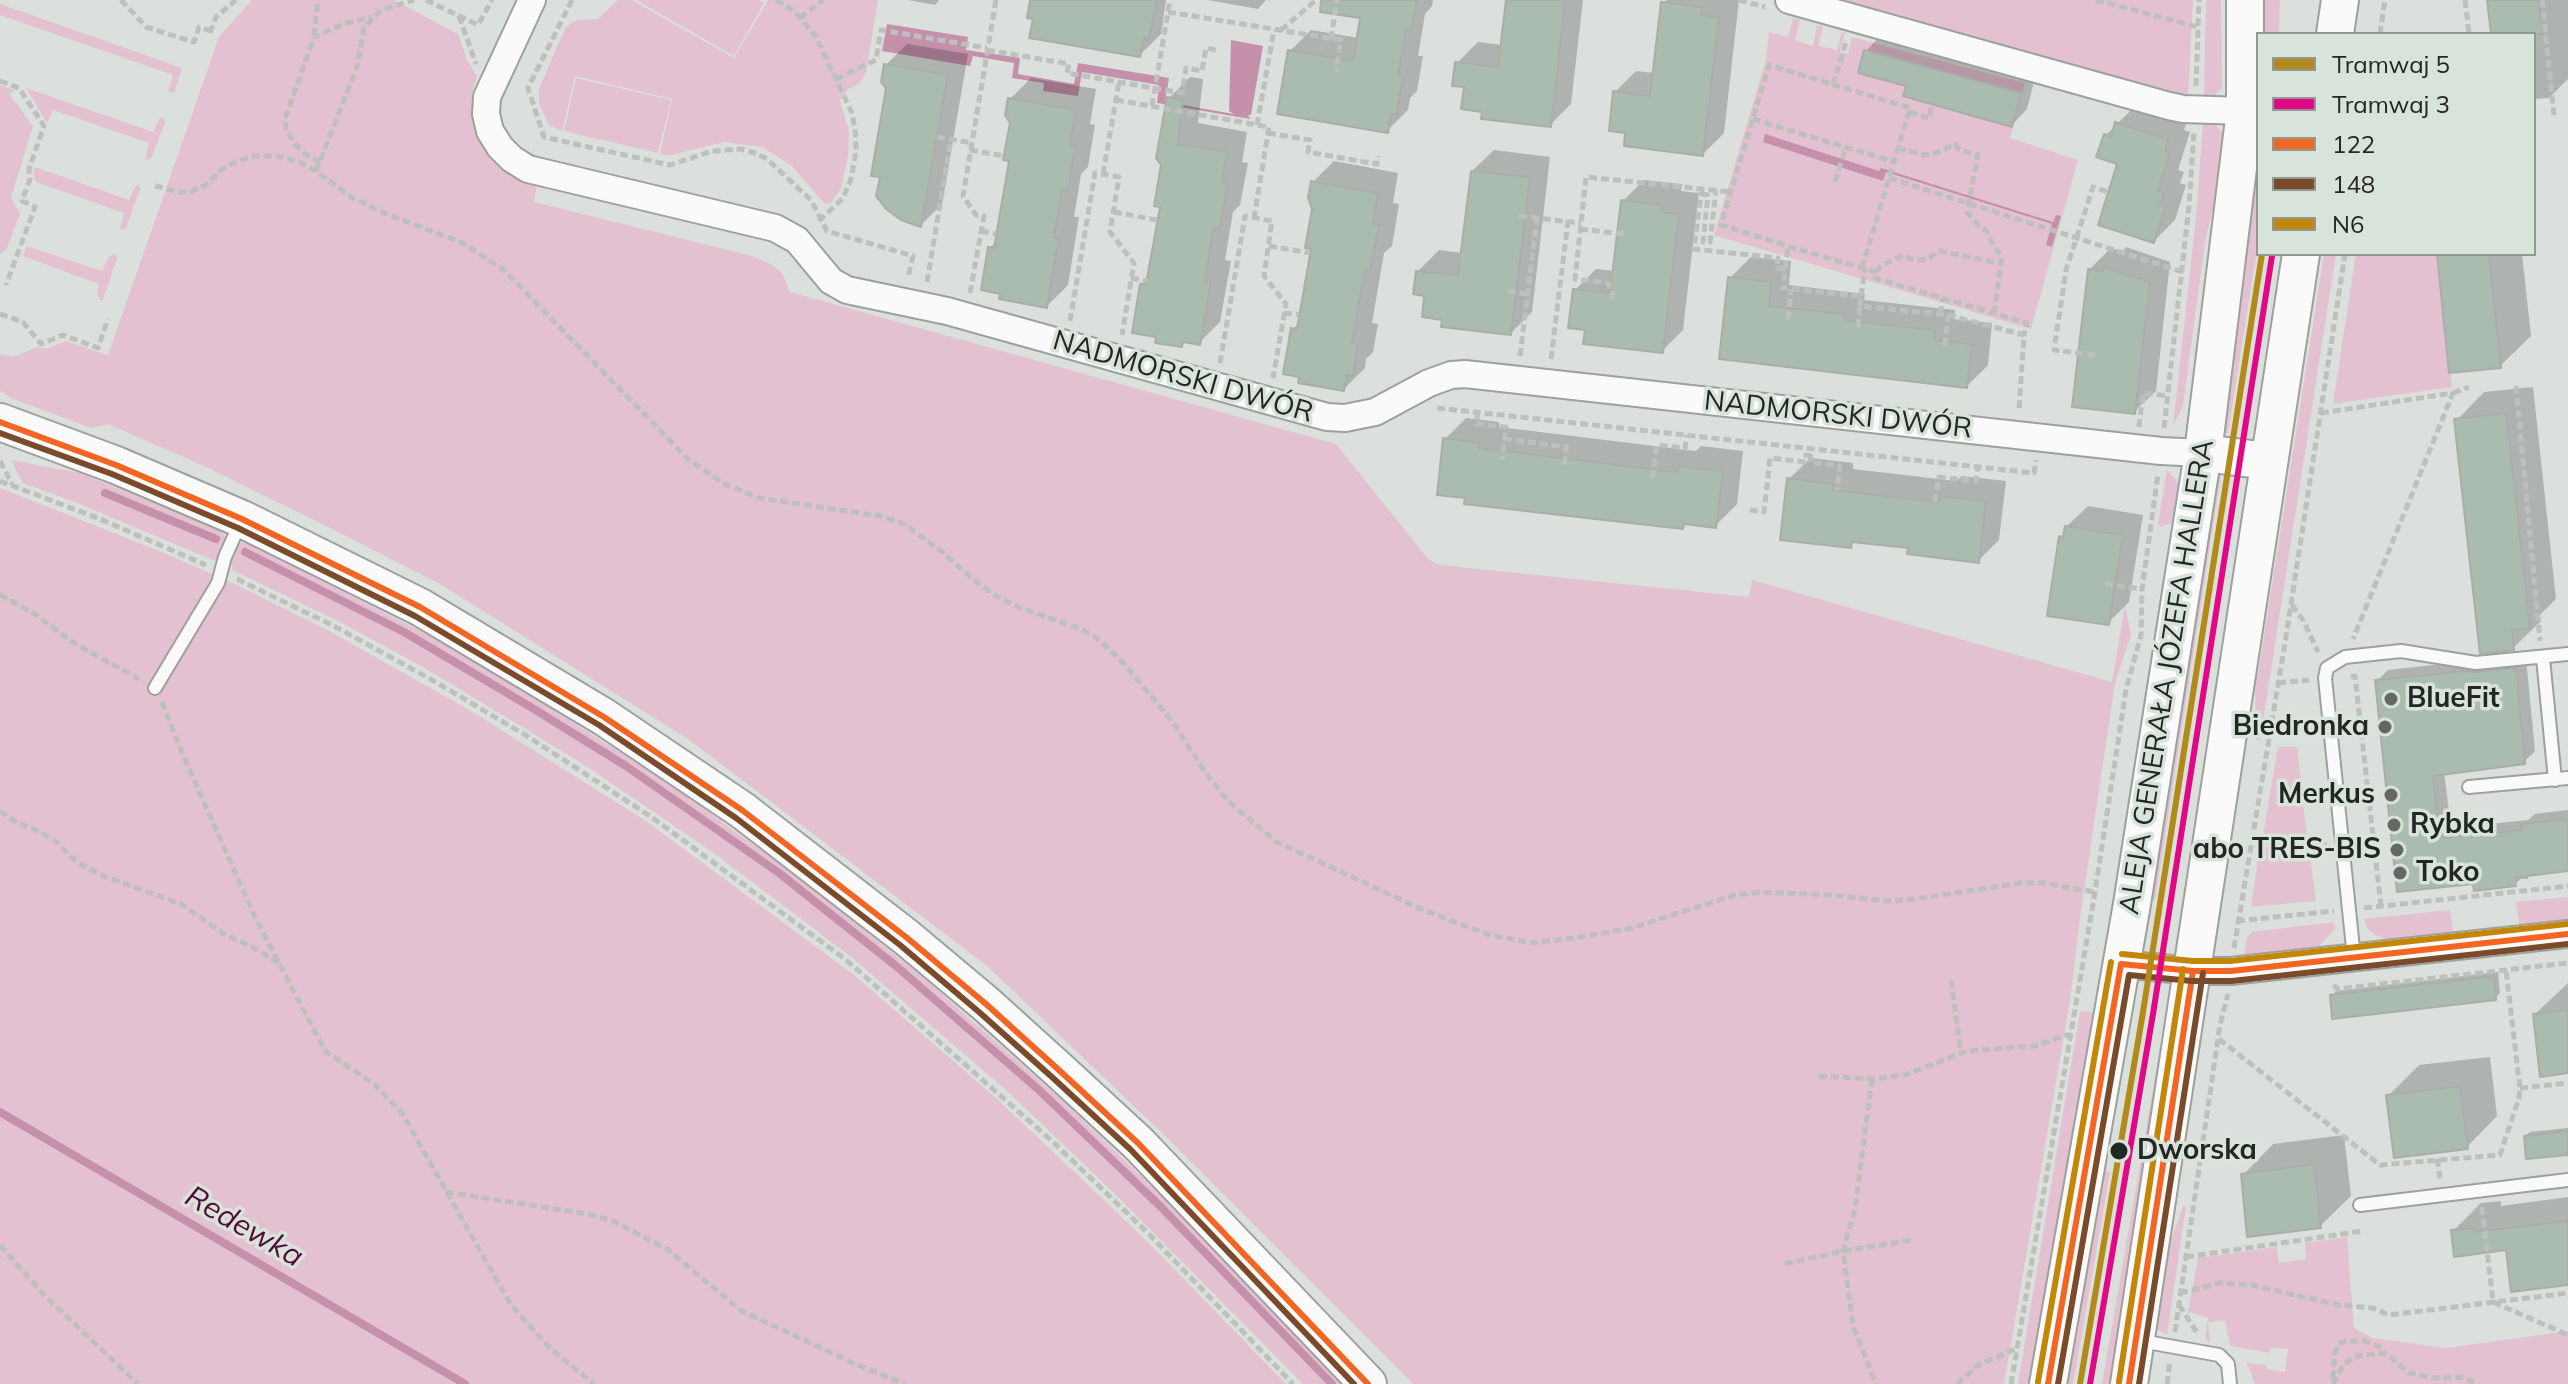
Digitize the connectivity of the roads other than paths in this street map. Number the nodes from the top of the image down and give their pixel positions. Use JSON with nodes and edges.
{"nodes":[{"id":1,"x":532,"y":0,"type":"edge"},
{"id":2,"x":1789,"y":0,"type":"edge"},
{"id":3,"x":2245,"y":0,"type":"edge"},
{"id":4,"x":2340,"y":0,"type":"edge"},
{"id":5,"x":2335,"y":32,"type":"edge"},
{"id":6,"x":2245,"y":111,"type":"junction"},
{"id":7,"x":2301,"y":256,"type":"edge"},
{"id":8,"x":0,"y":422,"type":"edge"},
{"id":9,"x":2203,"y":453,"type":"junction"},
{"id":10,"x":2268,"y":461,"type":"junction"},
{"id":11,"x":242,"y":519,"type":"junction"},
{"id":12,"x":2568,"y":654,"type":"edge"},
{"id":13,"x":2543,"y":658,"type":"junction"},
{"id":14,"x":155,"y":688,"type":"road end"},
{"id":15,"x":2561,"y":779,"type":"edge"},
{"id":16,"x":2469,"y":787,"type":"dead end"},
{"id":17,"x":2568,"y":934,"type":"edge"},
{"id":18,"x":2354,"y":958,"type":"junction"},
{"id":19,"x":2121,"y":964,"type":"junction"},
{"id":20,"x":2193,"y":971,"type":"junction"},
{"id":21,"x":2568,"y":1180,"type":"edge"},
{"id":22,"x":2360,"y":1205,"type":"dead end"},
{"id":23,"x":2136,"y":1340,"type":"junction"},
{"id":24,"x":1368,"y":1384,"type":"edge"},
{"id":25,"x":2048,"y":1384,"type":"edge"},
{"id":26,"x":2129,"y":1384,"type":"edge"},
{"id":27,"x":2230,"y":1384,"type":"edge"}],
"edges":[{"from":1,"to":9,"type":"street","name":"NADMORSKI DWÓR"},
{"from":2,"to":6,"type":"street"},
{"from":3,"to":6,"type":"street","name":"ALEJA GENERAŁA JÓZEFA HALLERA"},
{"from":4,"to":5,"type":"street"},
{"from":6,"to":9,"type":"street","name":"ALEJA GENERAŁA JÓZEFA HALLERA"},
{"from":7,"to":10,"type":"street"},
{"from":8,"to":11,"type":"street"},
{"from":9,"to":10,"type":"street"},
{"from":9,"to":19,"type":"street","name":"ALEJA GENERAŁA JÓZEFA HALLERA"},
{"from":10,"to":20,"type":"street"},
{"from":11,"to":14,"type":"lane"},
{"from":11,"to":24,"type":"street"},
{"from":12,"to":13,"type":"lane"},
{"from":13,"to":15,"type":"lane"},
{"from":13,"to":18,"type":"lane"},
{"from":15,"to":16,"type":"lane"},
{"from":17,"to":18,"type":"street"},
{"from":18,"to":20,"type":"street"},
{"from":19,"to":20,"type":"street"},
{"from":19,"to":25,"type":"street","name":"ALEJA GENERAŁA JÓZEFA HALLERA"},
{"from":20,"to":23,"type":"street"},
{"from":21,"to":22,"type":"lane"},
{"from":23,"to":26,"type":"street"},
{"from":23,"to":27,"type":"lane"}]}
